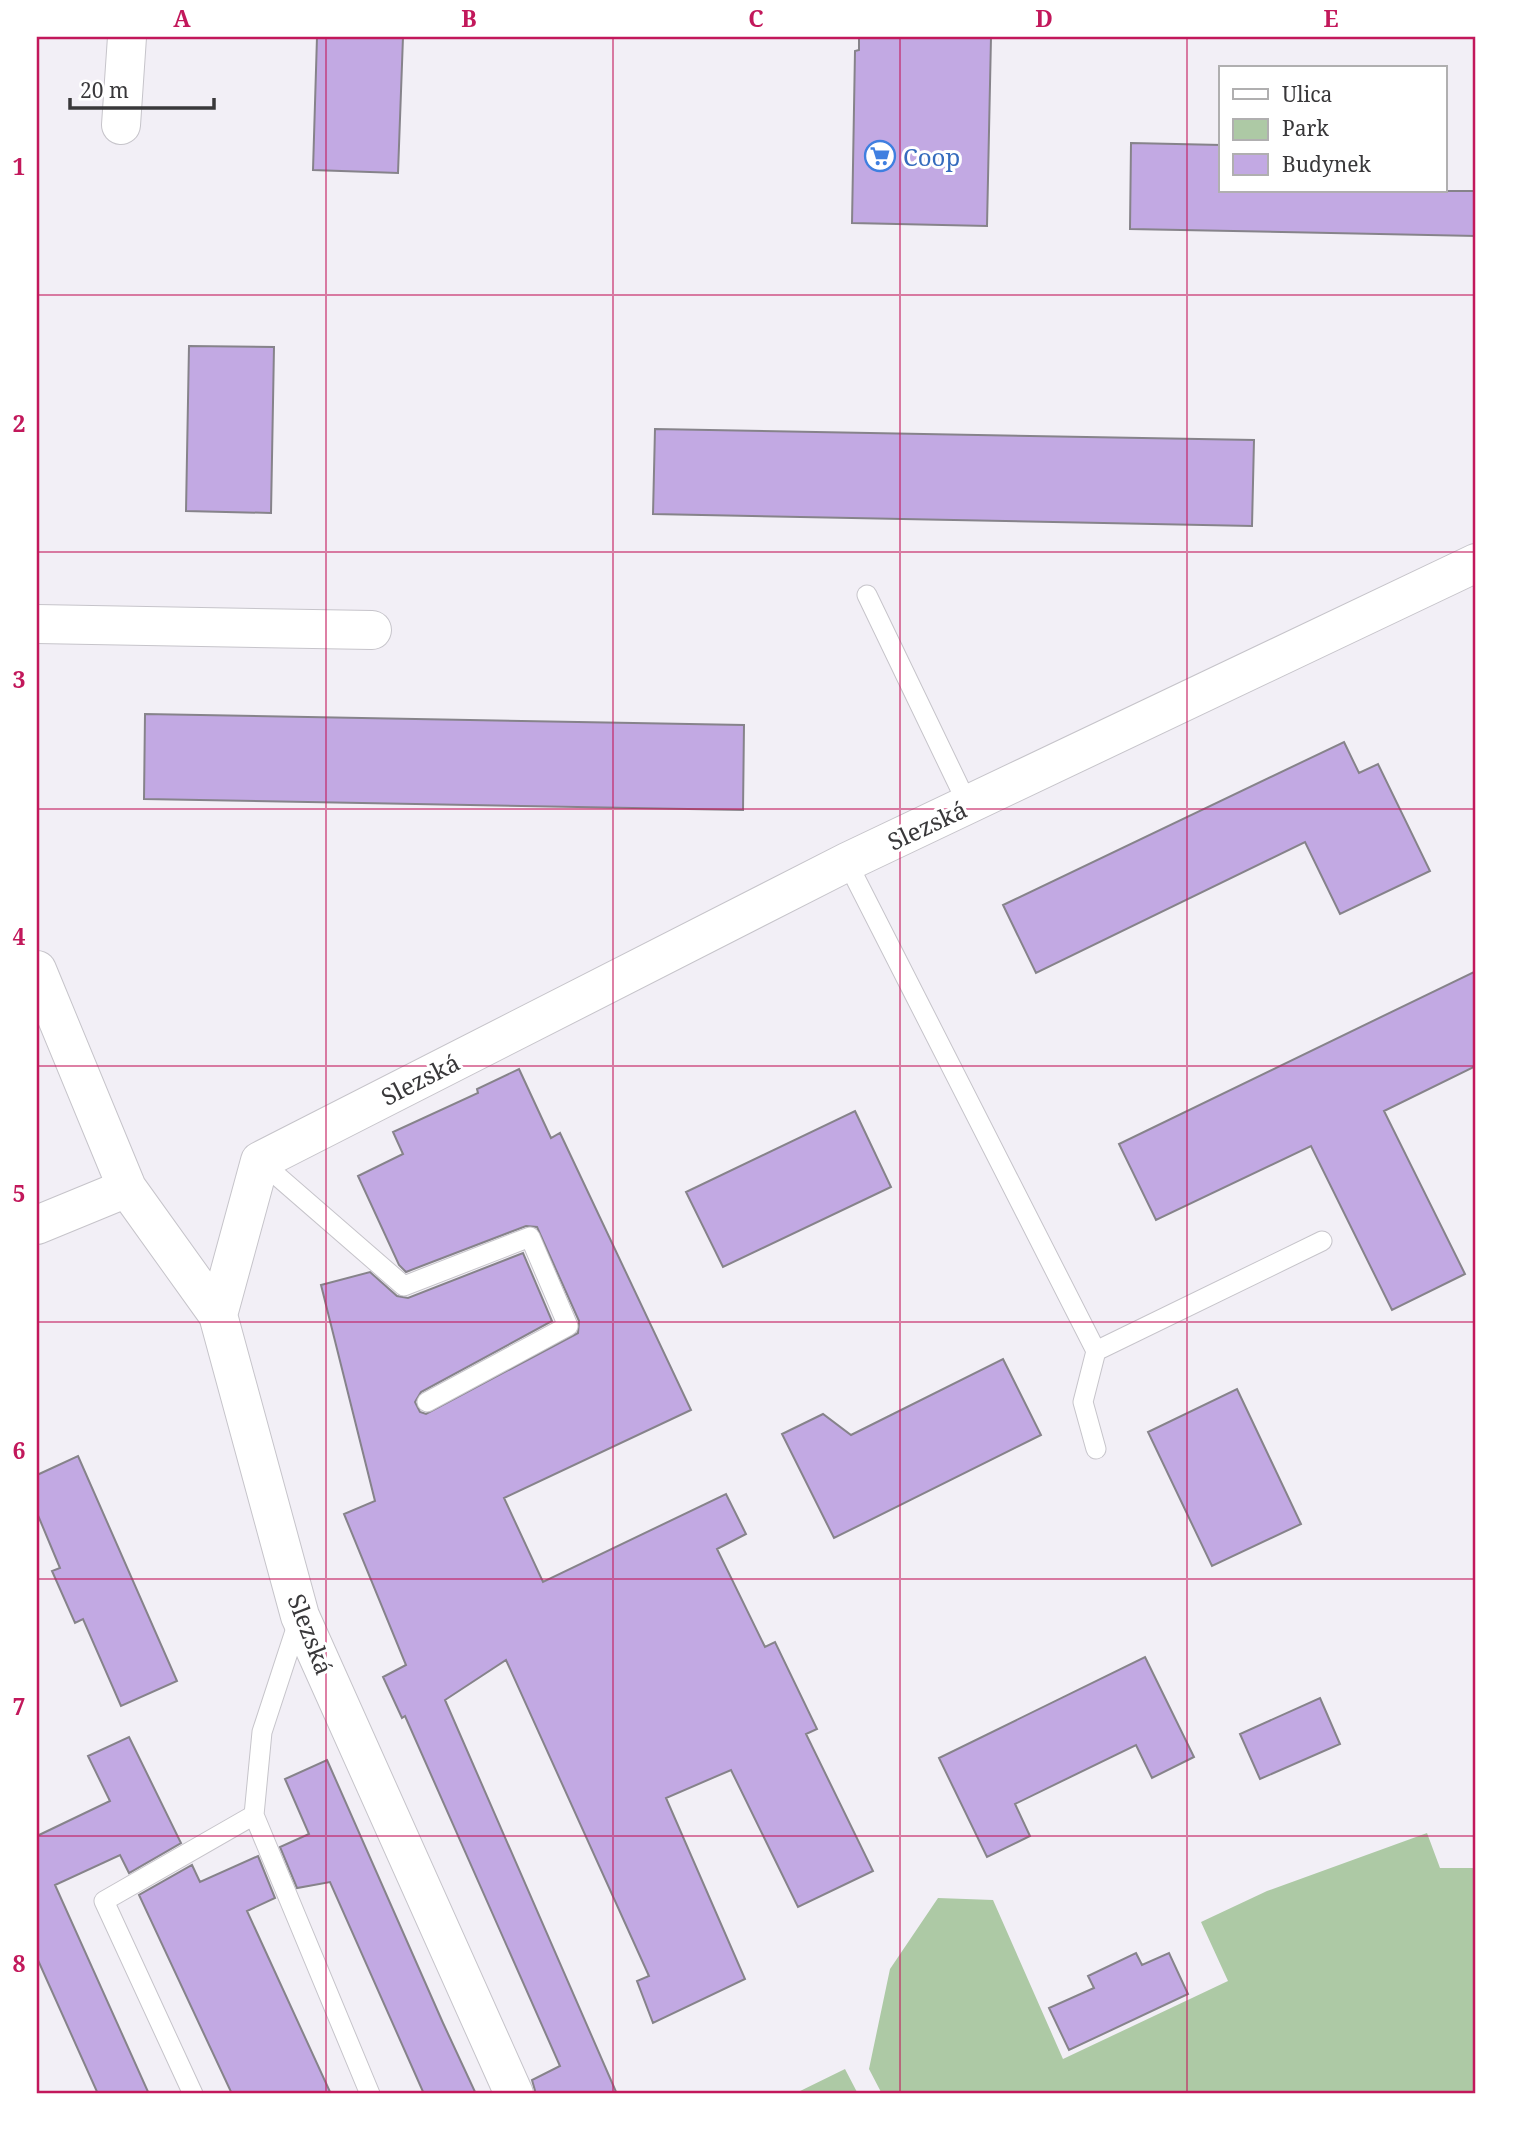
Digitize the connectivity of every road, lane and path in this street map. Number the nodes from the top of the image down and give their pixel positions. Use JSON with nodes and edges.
{"nodes":[{"id":1,"x":127,"y":37,"type":"edge"},
{"id":2,"x":121,"y":125,"type":"dead end"},
{"id":3,"x":1476,"y":563,"type":"edge"},
{"id":4,"x":867,"y":595,"type":"dead end"},
{"id":5,"x":37,"y":624,"type":"edge"},
{"id":6,"x":372,"y":629,"type":"dead end"},
{"id":7,"x":968,"y":805,"type":"junction"},
{"id":8,"x":847,"y":862,"type":"junction"},
{"id":9,"x":37,"y":970,"type":"edge"},
{"id":10,"x":260,"y":1161,"type":"junction"},
{"id":11,"x":127,"y":1188,"type":"junction"},
{"id":12,"x":37,"y":1225,"type":"edge"},
{"id":13,"x":1322,"y":1241,"type":"dead end"},
{"id":14,"x":218,"y":1315,"type":"junction"},
{"id":15,"x":1096,"y":1351,"type":"junction"},
{"id":16,"x":427,"y":1402,"type":"dead end"},
{"id":17,"x":1096,"y":1449,"type":"dead end"},
{"id":18,"x":300,"y":1616,"type":"junction"},
{"id":19,"x":254,"y":1815,"type":"junction"},
{"id":20,"x":193,"y":2094,"type":"edge"},
{"id":21,"x":370,"y":2094,"type":"edge"},
{"id":22,"x":514,"y":2094,"type":"edge"}],
"edges":[{"from":1,"to":2,"type":"street"},
{"from":3,"to":7,"type":"street","name":"Slezská"},
{"from":4,"to":7,"type":"lane"},
{"from":5,"to":6,"type":"street"},
{"from":7,"to":8,"type":"street","name":"Slezská"},
{"from":8,"to":10,"type":"street","name":"Slezská"},
{"from":8,"to":15,"type":"lane"},
{"from":9,"to":11,"type":"street"},
{"from":10,"to":14,"type":"street"},
{"from":10,"to":16,"type":"lane"},
{"from":11,"to":12,"type":"street"},
{"from":11,"to":14,"type":"street"},
{"from":13,"to":15,"type":"lane"},
{"from":14,"to":18,"type":"street","name":"Slezská"},
{"from":15,"to":17,"type":"lane"},
{"from":18,"to":19,"type":"lane"},
{"from":18,"to":22,"type":"street","name":"Slezská"},
{"from":19,"to":20,"type":"lane"},
{"from":19,"to":21,"type":"lane"}]}
